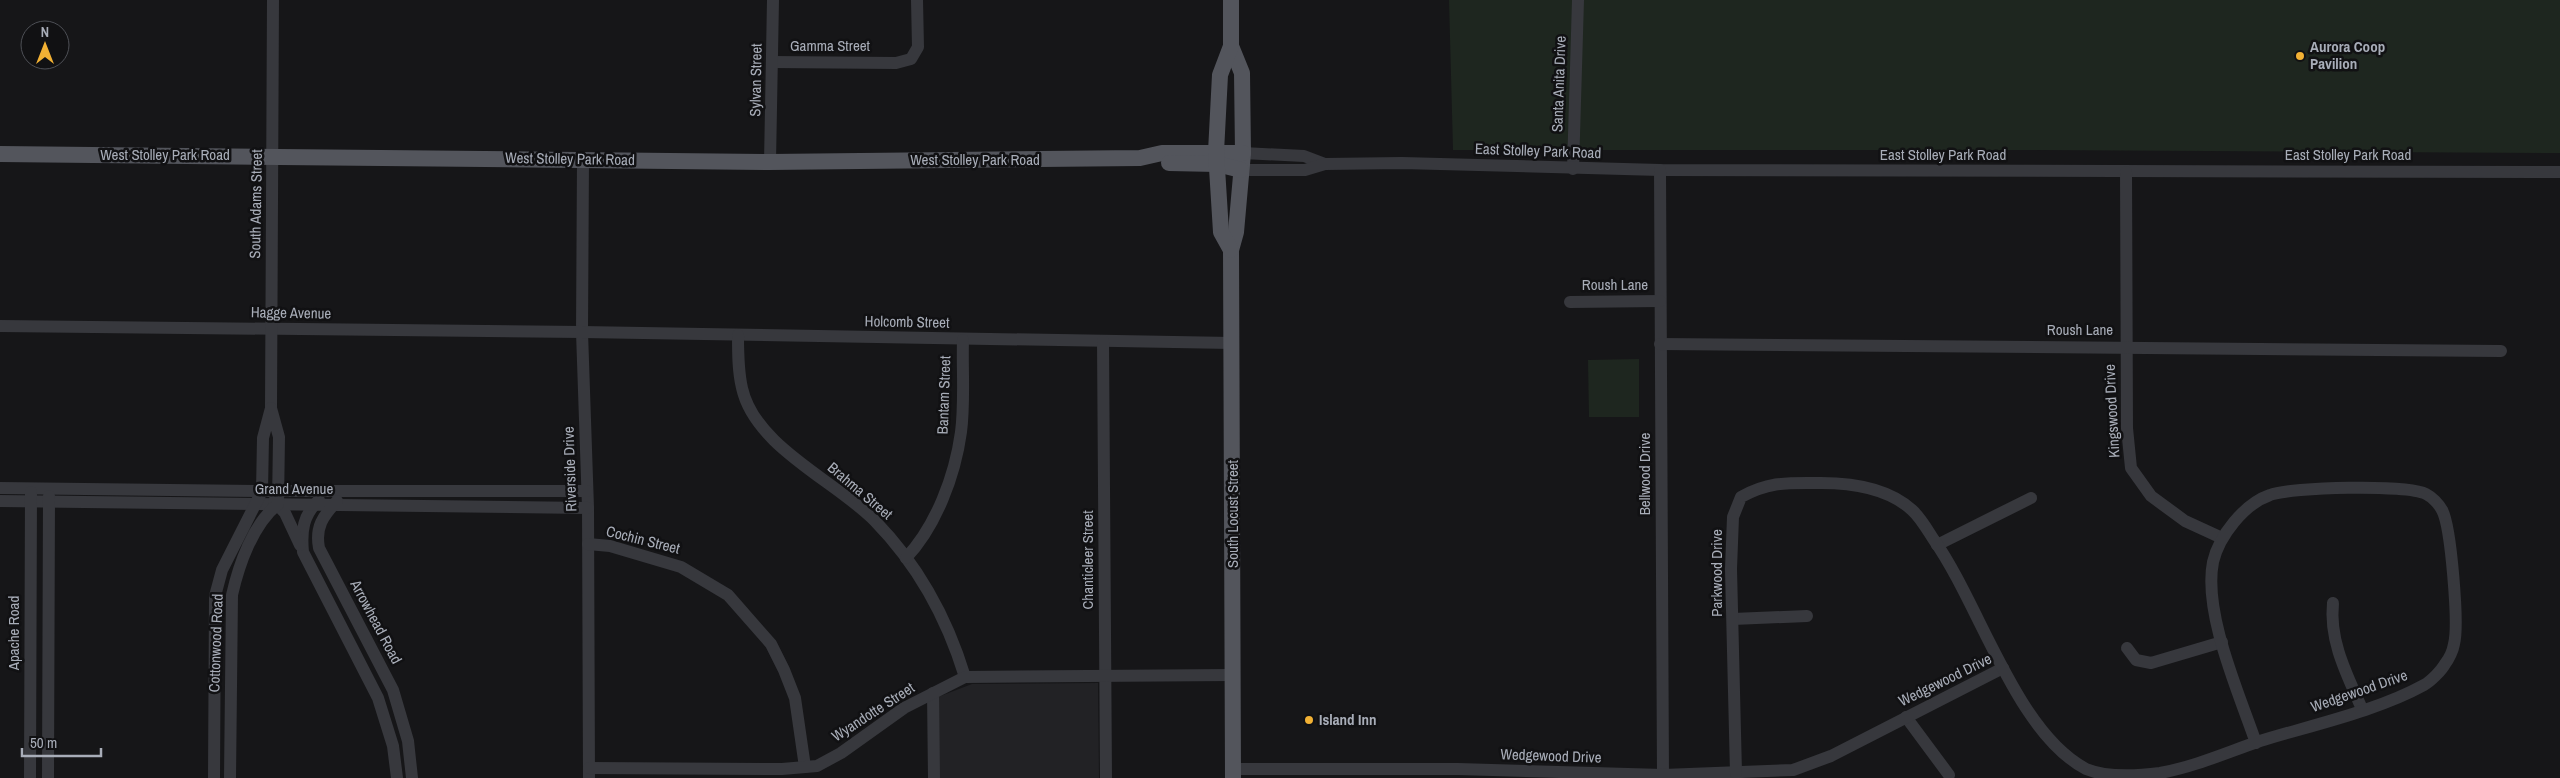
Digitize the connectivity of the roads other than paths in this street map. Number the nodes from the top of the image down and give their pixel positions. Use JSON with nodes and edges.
{"nodes":[{"id":1,"x":273,"y":0,"type":"edge"},
{"id":2,"x":773,"y":0,"type":"edge"},
{"id":3,"x":917,"y":0,"type":"edge"},
{"id":4,"x":1231,"y":0,"type":"edge"},
{"id":5,"x":1578,"y":0,"type":"edge"},
{"id":6,"x":1231,"y":46,"type":"junction"},
{"id":7,"x":772,"y":62,"type":"junction"},
{"id":8,"x":1243,"y":153,"type":"junction"},
{"id":9,"x":0,"y":154,"type":"edge"},
{"id":10,"x":273,"y":155,"type":"junction"},
{"id":11,"x":1217,"y":158,"type":"junction"},
{"id":12,"x":582,"y":160,"type":"junction"},
{"id":13,"x":770,"y":162,"type":"junction"},
{"id":14,"x":1325,"y":164,"type":"junction"},
{"id":15,"x":1573,"y":169,"type":"junction"},
{"id":16,"x":1241,"y":170,"type":"junction"},
{"id":17,"x":1660,"y":170,"type":"junction"},
{"id":18,"x":2126,"y":172,"type":"junction"},
{"id":19,"x":2560,"y":172,"type":"edge"},
{"id":20,"x":1231,"y":250,"type":"junction"},
{"id":21,"x":1570,"y":302,"type":"dead end"},
{"id":22,"x":1660,"y":302,"type":"junction"},
{"id":23,"x":0,"y":326,"type":"edge"},
{"id":24,"x":272,"y":329,"type":"junction"},
{"id":25,"x":582,"y":332,"type":"junction"},
{"id":26,"x":738,"y":335,"type":"junction"},
{"id":27,"x":963,"y":340,"type":"junction"},
{"id":28,"x":1102,"y":341,"type":"junction"},
{"id":29,"x":1232,"y":343,"type":"junction"},
{"id":30,"x":1660,"y":344,"type":"junction"},
{"id":31,"x":2126,"y":346,"type":"junction"},
{"id":32,"x":2501,"y":351,"type":"dead end"},
{"id":33,"x":271,"y":408,"type":"junction"},
{"id":34,"x":0,"y":488,"type":"edge"},
{"id":35,"x":31,"y":488,"type":"junction"},
{"id":36,"x":49,"y":488,"type":"junction"},
{"id":37,"x":262,"y":491,"type":"junction"},
{"id":38,"x":279,"y":491,"type":"junction"},
{"id":39,"x":328,"y":491,"type":"junction"},
{"id":40,"x":346,"y":491,"type":"junction"},
{"id":41,"x":587,"y":491,"type":"junction"},
{"id":42,"x":2031,"y":498,"type":"dead end"},
{"id":43,"x":0,"y":501,"type":"edge"},
{"id":44,"x":31,"y":501,"type":"junction"},
{"id":45,"x":49,"y":502,"type":"junction"},
{"id":46,"x":278,"y":504,"type":"junction"},
{"id":47,"x":314,"y":504,"type":"junction"},
{"id":48,"x":255,"y":505,"type":"junction"},
{"id":49,"x":333,"y":505,"type":"junction"},
{"id":50,"x":588,"y":508,"type":"junction"},
{"id":51,"x":2222,"y":538,"type":"junction"},
{"id":52,"x":588,"y":544,"type":"junction"},
{"id":53,"x":1937,"y":545,"type":"junction"},
{"id":54,"x":303,"y":552,"type":"junction"},
{"id":55,"x":906,"y":558,"type":"junction"},
{"id":56,"x":2333,"y":603,"type":"dead end"},
{"id":57,"x":1807,"y":616,"type":"dead end"},
{"id":58,"x":1733,"y":619,"type":"junction"},
{"id":59,"x":2222,"y":642,"type":"junction"},
{"id":60,"x":2127,"y":648,"type":"dead end"},
{"id":61,"x":2003,"y":668,"type":"junction"},
{"id":62,"x":1105,"y":675,"type":"junction"},
{"id":63,"x":1233,"y":675,"type":"junction"},
{"id":64,"x":965,"y":677,"type":"junction"},
{"id":65,"x":933,"y":693,"type":"junction"},
{"id":66,"x":2362,"y":709,"type":"junction"},
{"id":67,"x":1906,"y":717,"type":"junction"},
{"id":68,"x":2256,"y":743,"type":"junction"},
{"id":69,"x":805,"y":767,"type":"junction"},
{"id":70,"x":589,"y":773,"type":"edge"},
{"id":71,"x":762,"y":773,"type":"edge"},
{"id":72,"x":1736,"y":773,"type":"junction"},
{"id":73,"x":1233,"y":774,"type":"edge"},
{"id":74,"x":1949,"y":775,"type":"dead end"},
{"id":75,"x":1663,"y":777,"type":"edge"},
{"id":76,"x":30,"y":778,"type":"edge"},
{"id":77,"x":48,"y":778,"type":"edge"},
{"id":78,"x":214,"y":778,"type":"edge"},
{"id":79,"x":230,"y":778,"type":"edge"},
{"id":80,"x":396,"y":778,"type":"edge"},
{"id":81,"x":412,"y":778,"type":"edge"},
{"id":82,"x":934,"y":778,"type":"edge"},
{"id":83,"x":1106,"y":778,"type":"edge"}],
"edges":[{"from":1,"to":10,"type":"street","name":"South Adams Street"},
{"from":2,"to":7,"type":"street","name":"Sylvan Street"},
{"from":3,"to":7,"type":"street","name":"Gamma Street"},
{"from":4,"to":6,"type":"main road","name":"South Locust Street"},
{"from":5,"to":15,"type":"street","name":"Santa Anita Drive"},
{"from":6,"to":8,"type":"main road","name":"South Locust Street"},
{"from":6,"to":11,"type":"main road","name":"South Locust Street"},
{"from":7,"to":13,"type":"street","name":"Sylvan Street"},
{"from":8,"to":11,"type":"main road","name":"West Stolley Park Road"},
{"from":8,"to":14,"type":"street","name":"East Stolley Park Road"},
{"from":8,"to":16,"type":"main road","name":"South Locust Street"},
{"from":9,"to":10,"type":"main road","name":"West Stolley Park Road"},
{"from":10,"to":12,"type":"main road","name":"West Stolley Park Road"},
{"from":10,"to":24,"type":"street","name":"South Adams Street"},
{"from":11,"to":13,"type":"main road","name":"West Stolley Park Road"},
{"from":11,"to":16,"type":"main road","name":"West Stolley Park Road"},
{"from":11,"to":20,"type":"main road","name":"South Locust Street"},
{"from":12,"to":13,"type":"main road","name":"West Stolley Park Road"},
{"from":12,"to":25,"type":"street","name":"Riverside Drive"},
{"from":14,"to":15,"type":"street","name":"East Stolley Park Road"},
{"from":14,"to":16,"type":"street","name":"East Stolley Park Road"},
{"from":15,"to":17,"type":"street","name":"East Stolley Park Road"},
{"from":16,"to":20,"type":"main road","name":"South Locust Street"},
{"from":17,"to":18,"type":"street","name":"East Stolley Park Road"},
{"from":17,"to":22,"type":"street","name":"Bellwood Drive"},
{"from":18,"to":19,"type":"street","name":"East Stolley Park Road"},
{"from":18,"to":31,"type":"street","name":"Kingswood Drive"},
{"from":20,"to":29,"type":"main road","name":"South Locust Street"},
{"from":21,"to":22,"type":"street","name":"Roush Lane"},
{"from":22,"to":30,"type":"street","name":"Bellwood Drive"},
{"from":23,"to":24,"type":"street","name":"Hagge Avenue"},
{"from":24,"to":25,"type":"street","name":"Hagge Avenue"},
{"from":24,"to":33,"type":"street","name":"South Adams Street"},
{"from":25,"to":26,"type":"street","name":"Holcomb Street"},
{"from":25,"to":41,"type":"street","name":"Riverside Drive"},
{"from":26,"to":27,"type":"street","name":"Holcomb Street"},
{"from":26,"to":55,"type":"street","name":"Brahma Street"},
{"from":27,"to":28,"type":"street","name":"Holcomb Street"},
{"from":27,"to":55,"type":"street","name":"Bantam Street"},
{"from":28,"to":29,"type":"street","name":"Holcomb Street"},
{"from":28,"to":62,"type":"street","name":"Chanticleer Street"},
{"from":29,"to":63,"type":"main road","name":"South Locust Street"},
{"from":30,"to":31,"type":"street","name":"Roush Lane"},
{"from":30,"to":75,"type":"street","name":"Bellwood Drive"},
{"from":31,"to":32,"type":"street","name":"Roush Lane"},
{"from":31,"to":51,"type":"street","name":"Kingswood Drive"},
{"from":33,"to":37,"type":"street"},
{"from":33,"to":38,"type":"street"},
{"from":34,"to":35,"type":"street","name":"Grand Avenue"},
{"from":35,"to":36,"type":"street","name":"Grand Avenue"},
{"from":35,"to":44,"type":"street","name":"Apache Road"},
{"from":36,"to":37,"type":"street","name":"Grand Avenue"},
{"from":36,"to":45,"type":"street"},
{"from":37,"to":38,"type":"street","name":"Grand Avenue"},
{"from":37,"to":46,"type":"street"},
{"from":37,"to":48,"type":"street","name":"Cottonwood Road"},
{"from":38,"to":39,"type":"street","name":"Grand Avenue"},
{"from":38,"to":46,"type":"street"},
{"from":39,"to":40,"type":"street","name":"Grand Avenue"},
{"from":39,"to":47,"type":"street"},
{"from":40,"to":41,"type":"street","name":"Grand Avenue"},
{"from":40,"to":49,"type":"street","name":"Arrowhead Road"},
{"from":41,"to":50,"type":"street","name":"Riverside Drive"},
{"from":42,"to":53,"type":"street"},
{"from":43,"to":44,"type":"street","name":"Grand Avenue"},
{"from":44,"to":45,"type":"street","name":"Grand Avenue"},
{"from":44,"to":76,"type":"street","name":"Apache Road"},
{"from":45,"to":48,"type":"street","name":"Grand Avenue"},
{"from":45,"to":77,"type":"street"},
{"from":46,"to":47,"type":"street","name":"Grand Avenue"},
{"from":46,"to":48,"type":"street","name":"Grand Avenue"},
{"from":46,"to":54,"type":"street"},
{"from":46,"to":79,"type":"street","name":"Cottonwood Road"},
{"from":47,"to":49,"type":"street","name":"Grand Avenue"},
{"from":47,"to":54,"type":"street"},
{"from":48,"to":78,"type":"street","name":"Cottonwood Road"},
{"from":49,"to":50,"type":"street","name":"Grand Avenue"},
{"from":49,"to":81,"type":"street","name":"Arrowhead Road"},
{"from":50,"to":52,"type":"street","name":"Riverside Drive"},
{"from":51,"to":59,"type":"street"},
{"from":51,"to":66,"type":"street","name":"Wedgewood Drive"},
{"from":52,"to":69,"type":"street","name":"Cochin Street"},
{"from":52,"to":70,"type":"street","name":"Riverside Drive"},
{"from":53,"to":58,"type":"street","name":"Parkwood Drive"},
{"from":53,"to":61,"type":"street","name":"Parkwood Drive"},
{"from":54,"to":80,"type":"street"},
{"from":55,"to":64,"type":"street","name":"Brahma Street"},
{"from":56,"to":66,"type":"street"},
{"from":57,"to":58,"type":"street"},
{"from":58,"to":72,"type":"street","name":"Parkwood Drive"},
{"from":59,"to":60,"type":"street"},
{"from":59,"to":68,"type":"street"},
{"from":61,"to":67,"type":"street","name":"Wedgewood Drive"},
{"from":61,"to":68,"type":"street","name":"Wedgewood Drive"},
{"from":62,"to":63,"type":"street","name":"Wyandotte Street"},
{"from":62,"to":64,"type":"street","name":"Wyandotte Street"},
{"from":62,"to":83,"type":"street","name":"Chanticleer Street"},
{"from":63,"to":73,"type":"main road","name":"South Locust Street"},
{"from":64,"to":65,"type":"street","name":"Wyandotte Street"},
{"from":65,"to":69,"type":"street","name":"Wyandotte Street"},
{"from":65,"to":82,"type":"street"},
{"from":66,"to":68,"type":"street","name":"Wedgewood Drive"},
{"from":67,"to":72,"type":"street","name":"Wedgewood Drive"},
{"from":67,"to":74,"type":"street"},
{"from":69,"to":71,"type":"street","name":"Wyandotte Street"},
{"from":70,"to":71,"type":"street","name":"Wyandotte Street"},
{"from":72,"to":75,"type":"street","name":"Wedgewood Drive"},
{"from":73,"to":75,"type":"street","name":"Wedgewood Drive"}]}
